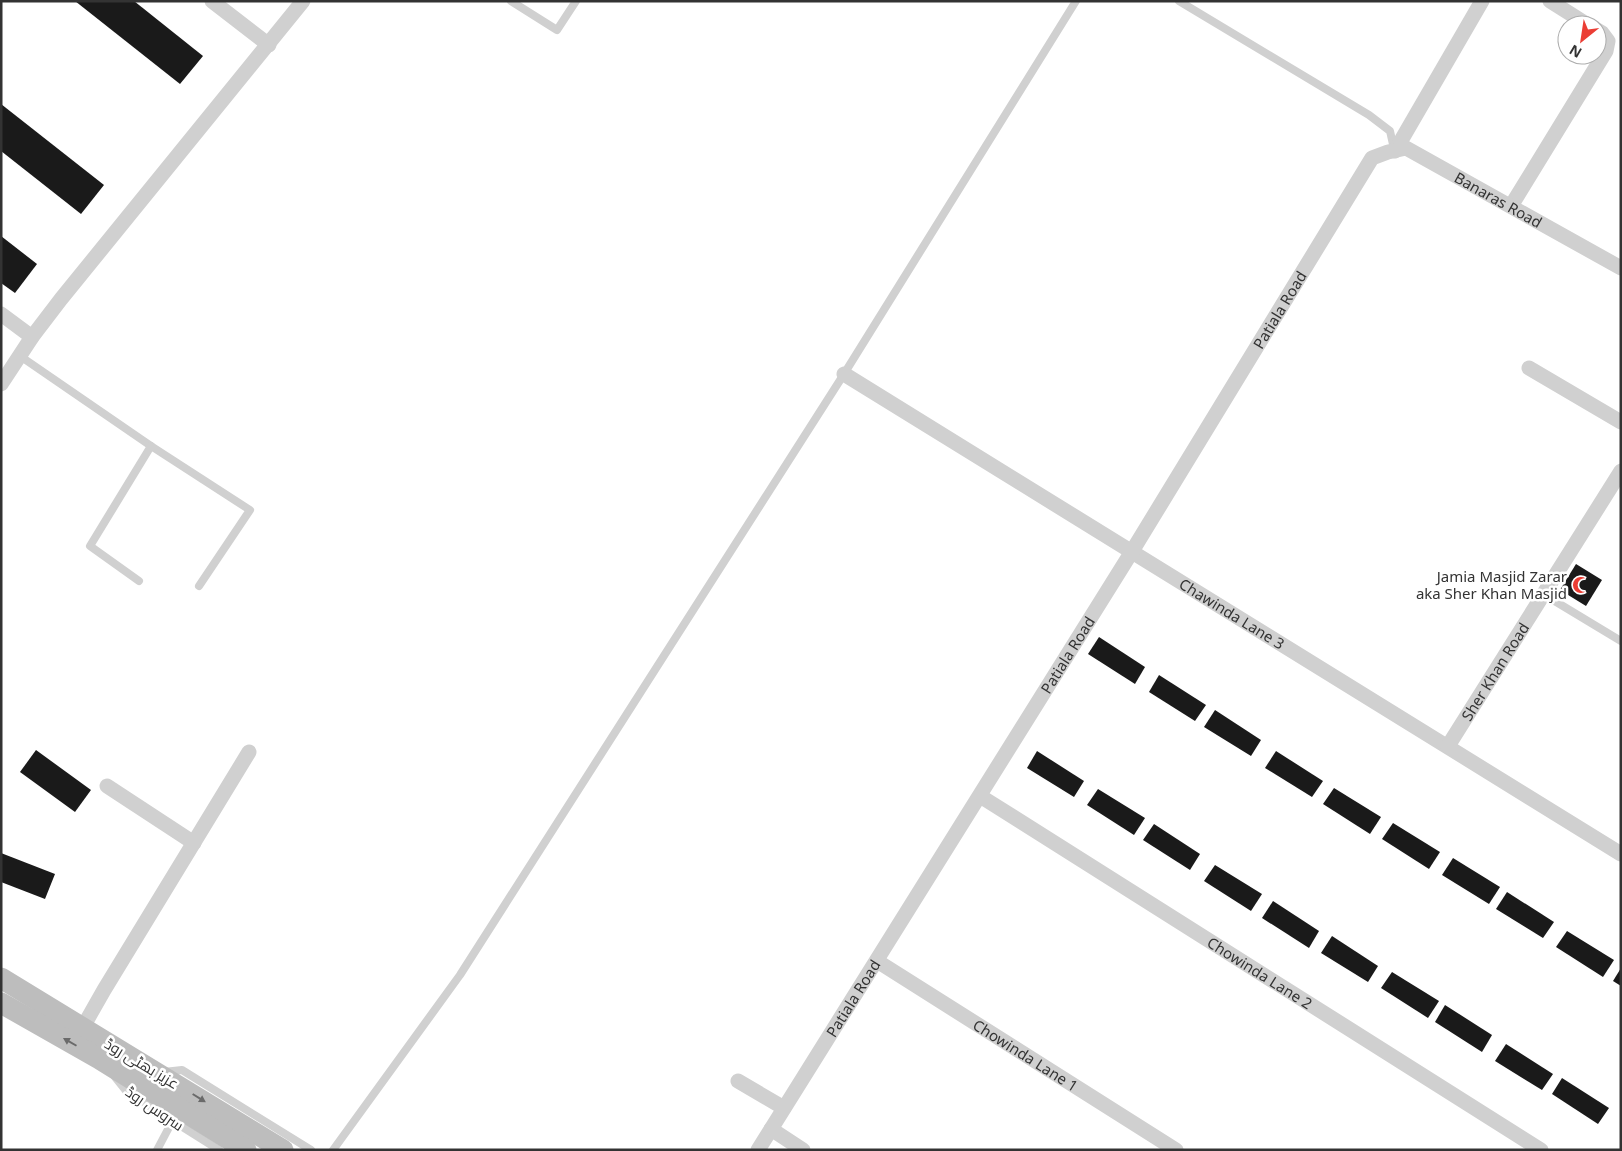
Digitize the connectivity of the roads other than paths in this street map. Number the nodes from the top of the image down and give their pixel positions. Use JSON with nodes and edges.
{"nodes":[{"id":1,"x":212,"y":1,"type":"edge"},
{"id":2,"x":304,"y":1,"type":"edge"},
{"id":3,"x":511,"y":1,"type":"edge"},
{"id":4,"x":576,"y":1,"type":"edge"},
{"id":5,"x":1076,"y":1,"type":"edge"},
{"id":6,"x":1179,"y":1,"type":"edge"},
{"id":7,"x":1482,"y":1,"type":"edge"},
{"id":8,"x":1550,"y":1,"type":"edge"},
{"id":9,"x":1572,"y":15,"type":"edge"},
{"id":10,"x":269,"y":45,"type":"junction"},
{"id":11,"x":1598,"y":65,"type":"edge"},
{"id":12,"x":1395,"y":151,"type":"junction"},
{"id":13,"x":1372,"y":158,"type":"joint"},
{"id":14,"x":1512,"y":206,"type":"junction"},
{"id":15,"x":1621,"y":268,"type":"edge"},
{"id":16,"x":1,"y":314,"type":"edge"},
{"id":17,"x":32,"y":337,"type":"junction"},
{"id":18,"x":20,"y":356,"type":"junction"},
{"id":19,"x":1529,"y":368,"type":"dead end"},
{"id":20,"x":844,"y":374,"type":"junction"},
{"id":21,"x":1,"y":384,"type":"edge"},
{"id":22,"x":1621,"y":422,"type":"edge"},
{"id":23,"x":151,"y":446,"type":"junction"},
{"id":24,"x":1621,"y":471,"type":"edge"},
{"id":25,"x":1131,"y":553,"type":"junction"},
{"id":26,"x":139,"y":581,"type":"dead end"},
{"id":27,"x":199,"y":586,"type":"dead end"},
{"id":28,"x":1543,"y":594,"type":"junction"},
{"id":29,"x":1621,"y":641,"type":"edge"},
{"id":30,"x":1448,"y":746,"type":"junction"},
{"id":31,"x":249,"y":752,"type":"dead end"},
{"id":32,"x":107,"y":786,"type":"dead end"},
{"id":33,"x":980,"y":796,"type":"junction"},
{"id":34,"x":194,"y":843,"type":"junction"},
{"id":35,"x":1621,"y":854,"type":"edge"},
{"id":36,"x":877,"y":960,"type":"junction"},
{"id":37,"x":1,"y":978,"type":"edge"},
{"id":38,"x":1,"y":1003,"type":"edge"},
{"id":39,"x":83,"y":1027,"type":"junction"},
{"id":40,"x":158,"y":1072,"type":"junction"},
{"id":41,"x":738,"y":1081,"type":"dead end"},
{"id":42,"x":784,"y":1108,"type":"junction"},
{"id":43,"x":176,"y":1115,"type":"junction"},
{"id":44,"x":771,"y":1129,"type":"junction"},
{"id":45,"x":157,"y":1150,"type":"edge"},
{"id":46,"x":219,"y":1150,"type":"edge"},
{"id":47,"x":246,"y":1150,"type":"edge"},
{"id":48,"x":283,"y":1150,"type":"edge"},
{"id":49,"x":311,"y":1150,"type":"edge"},
{"id":50,"x":333,"y":1150,"type":"edge"},
{"id":51,"x":758,"y":1150,"type":"edge"},
{"id":52,"x":804,"y":1150,"type":"edge"},
{"id":53,"x":1176,"y":1150,"type":"edge"},
{"id":54,"x":1541,"y":1150,"type":"edge"}],
"edges":[{"from":1,"to":10,"type":"street"},
{"from":2,"to":10,"type":"street"},
{"from":3,"to":4,"type":"lane"},
{"from":5,"to":20,"type":"lane"},
{"from":6,"to":12,"type":"lane"},
{"from":7,"to":12,"type":"street"},
{"from":8,"to":9,"type":"street"},
{"from":10,"to":17,"type":"street"},
{"from":11,"to":14,"type":"street"},
{"from":12,"to":13,"type":"street","name":"Banaras Road"},
{"from":12,"to":14,"type":"street","name":"Banaras Road"},
{"from":13,"to":25,"type":"street","name":"Patiala Road"},
{"from":14,"to":15,"type":"street","name":"Banaras Road"},
{"from":16,"to":17,"type":"street"},
{"from":17,"to":18,"type":"street"},
{"from":18,"to":21,"type":"street"},
{"from":18,"to":23,"type":"lane"},
{"from":19,"to":22,"type":"street"},
{"from":20,"to":25,"type":"street","name":"Chawinda Lane 3"},
{"from":20,"to":50,"type":"lane"},
{"from":23,"to":26,"type":"lane"},
{"from":23,"to":27,"type":"lane"},
{"from":24,"to":28,"type":"street","name":"Sher Khan Road"},
{"from":25,"to":30,"type":"street","name":"Chawinda Lane 3"},
{"from":25,"to":33,"type":"street","name":"Patiala Road"},
{"from":28,"to":29,"type":"lane"},
{"from":28,"to":30,"type":"street","name":"Sher Khan Road"},
{"from":30,"to":35,"type":"street","name":"Chawinda Lane 3"},
{"from":31,"to":34,"type":"street"},
{"from":32,"to":34,"type":"street"},
{"from":33,"to":36,"type":"street","name":"Patiala Road"},
{"from":33,"to":54,"type":"street","name":"Chowinda Lane 2"},
{"from":34,"to":39,"type":"street"},
{"from":36,"to":42,"type":"street","name":"Patiala Road"},
{"from":36,"to":53,"type":"street","name":"Chowinda Lane 1"},
{"from":37,"to":39,"type":"main road","name":"عزیز بھٹی روڈ"},
{"from":43,"to":38,"type":"main road","name":"عزیز بھٹی روڈ","one_way":true},
{"from":39,"to":40,"type":"main road","name":"عزیز بھٹی روڈ"},
{"from":40,"to":48,"type":"main road","name":"عزیز بھٹی روڈ","one_way":true},
{"from":40,"to":49,"type":"lane"},
{"from":41,"to":42,"type":"street"},
{"from":42,"to":44,"type":"street","name":"Patiala Road"},
{"from":43,"to":45,"type":"lane"},
{"from":43,"to":46,"type":"lane","name":"سروس روڈ"},
{"from":43,"to":47,"type":"main road","name":"عزیز بھٹی روڈ"},
{"from":44,"to":51,"type":"street","name":"Patiala Road"},
{"from":44,"to":52,"type":"street"}]}
